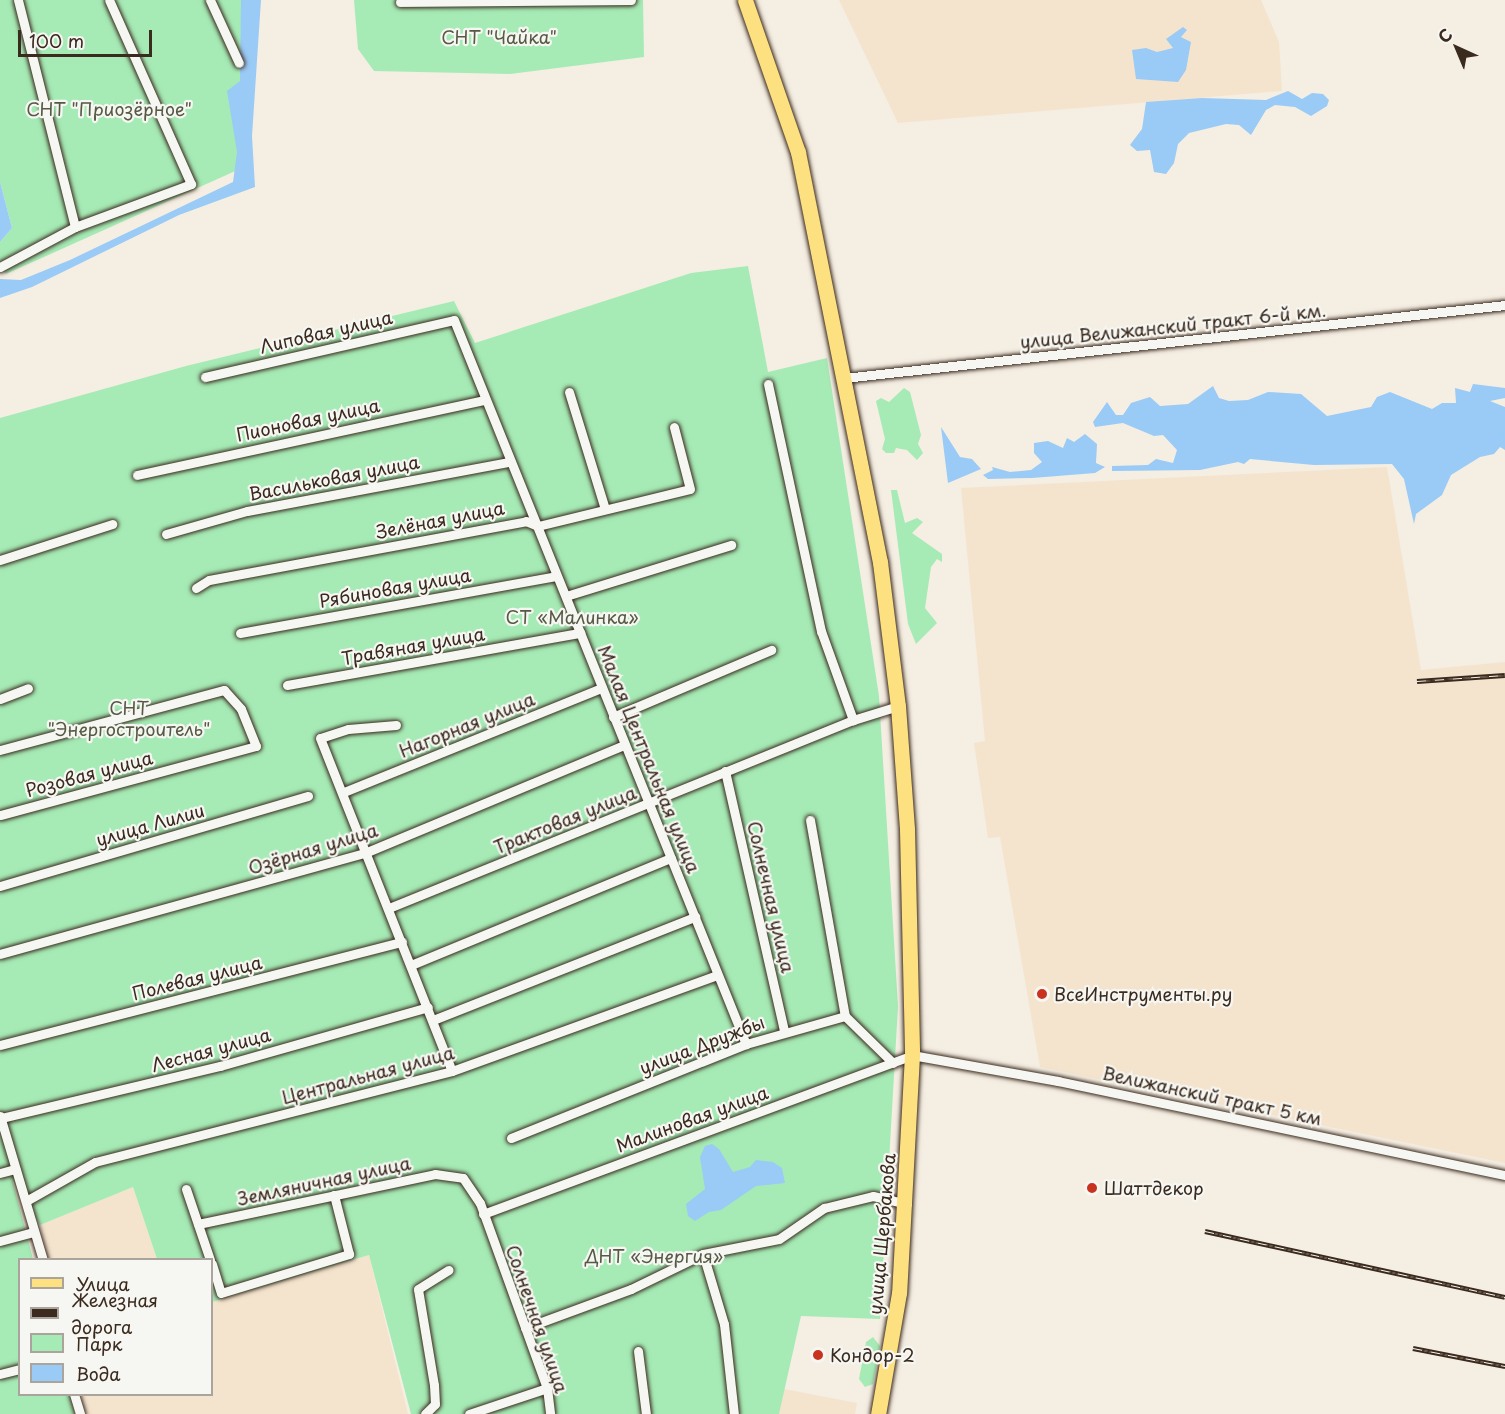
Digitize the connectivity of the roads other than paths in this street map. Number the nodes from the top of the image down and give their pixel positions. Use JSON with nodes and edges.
{"nodes":[{"id":1,"x":18,"y":0,"type":"edge"},
{"id":2,"x":109,"y":0,"type":"edge"},
{"id":3,"x":210,"y":0,"type":"edge"},
{"id":4,"x":501,"y":0,"type":"edge"},
{"id":5,"x":631,"y":0,"type":"edge"},
{"id":6,"x":745,"y":0,"type":"edge"},
{"id":7,"x":400,"y":2,"type":"dead end"},
{"id":8,"x":239,"y":63,"type":"dead end"},
{"id":9,"x":75,"y":227,"type":"junction"},
{"id":10,"x":0,"y":267,"type":"edge"},
{"id":11,"x":1505,"y":305,"type":"edge"},
{"id":12,"x":454,"y":320,"type":"joint"},
{"id":13,"x":205,"y":377,"type":"dead end"},
{"id":14,"x":844,"y":378,"type":"junction"},
{"id":15,"x":768,"y":384,"type":"dead end"},
{"id":16,"x":569,"y":392,"type":"dead end"},
{"id":17,"x":485,"y":400,"type":"junction"},
{"id":18,"x":675,"y":427,"type":"dead end"},
{"id":19,"x":510,"y":462,"type":"junction"},
{"id":20,"x":137,"y":475,"type":"dead end"},
{"id":21,"x":605,"y":509,"type":"junction"},
{"id":22,"x":112,"y":524,"type":"dead end"},
{"id":23,"x":538,"y":526,"type":"junction"},
{"id":24,"x":166,"y":534,"type":"dead end"},
{"id":25,"x":731,"y":545,"type":"dead end"},
{"id":26,"x":0,"y":560,"type":"edge"},
{"id":27,"x":556,"y":576,"type":"junction"},
{"id":28,"x":196,"y":588,"type":"dead end"},
{"id":29,"x":566,"y":596,"type":"junction"},
{"id":30,"x":240,"y":633,"type":"dead end"},
{"id":31,"x":580,"y":633,"type":"junction"},
{"id":32,"x":771,"y":650,"type":"dead end"},
{"id":33,"x":287,"y":685,"type":"dead end"},
{"id":34,"x":28,"y":688,"type":"dead end"},
{"id":35,"x":602,"y":688,"type":"junction"},
{"id":36,"x":0,"y":699,"type":"edge"},
{"id":37,"x":898,"y":706,"type":"junction"},
{"id":38,"x":613,"y":717,"type":"junction"},
{"id":39,"x":853,"y":720,"type":"junction"},
{"id":40,"x":396,"y":725,"type":"dead end"},
{"id":41,"x":624,"y":745,"type":"junction"},
{"id":42,"x":0,"y":750,"type":"edge"},
{"id":43,"x":725,"y":771,"type":"junction"},
{"id":44,"x":344,"y":792,"type":"junction"},
{"id":45,"x":308,"y":796,"type":"dead end"},
{"id":46,"x":650,"y":803,"type":"junction"},
{"id":47,"x":0,"y":815,"type":"edge"},
{"id":48,"x":810,"y":820,"type":"dead end"},
{"id":49,"x":367,"y":852,"type":"junction"},
{"id":50,"x":671,"y":858,"type":"junction"},
{"id":51,"x":0,"y":886,"type":"edge"},
{"id":52,"x":389,"y":908,"type":"junction"},
{"id":53,"x":695,"y":917,"type":"junction"},
{"id":54,"x":402,"y":942,"type":"junction"},
{"id":55,"x":0,"y":954,"type":"edge"},
{"id":56,"x":411,"y":966,"type":"junction"},
{"id":57,"x":717,"y":975,"type":"junction"},
{"id":58,"x":428,"y":1007,"type":"junction"},
{"id":59,"x":845,"y":1016,"type":"junction"},
{"id":60,"x":433,"y":1020,"type":"junction"},
{"id":61,"x":784,"y":1031,"type":"junction"},
{"id":62,"x":746,"y":1044,"type":"junction"},
{"id":63,"x":0,"y":1046,"type":"edge"},
{"id":64,"x":912,"y":1055,"type":"junction"},
{"id":65,"x":893,"y":1063,"type":"junction"},
{"id":66,"x":452,"y":1071,"type":"junction"},
{"id":67,"x":0,"y":1117,"type":"edge"},
{"id":68,"x":511,"y":1138,"type":"dead end"},
{"id":69,"x":15,"y":1169,"type":"junction"},
{"id":70,"x":0,"y":1173,"type":"edge"},
{"id":71,"x":456,"y":1175,"type":"joint"},
{"id":72,"x":1505,"y":1175,"type":"edge"},
{"id":73,"x":186,"y":1189,"type":"dead end"},
{"id":74,"x":334,"y":1195,"type":"junction"},
{"id":75,"x":26,"y":1201,"type":"junction"},
{"id":76,"x":907,"y":1204,"type":"junction"},
{"id":77,"x":483,"y":1214,"type":"junction"},
{"id":78,"x":198,"y":1224,"type":"junction"},
{"id":79,"x":33,"y":1232,"type":"junction"},
{"id":80,"x":0,"y":1241,"type":"edge"},
{"id":81,"x":703,"y":1254,"type":"junction"},
{"id":82,"x":43,"y":1258,"type":"edge"},
{"id":83,"x":209,"y":1258,"type":"edge"},
{"id":84,"x":213,"y":1267,"type":"edge"},
{"id":85,"x":448,"y":1270,"type":"dead end"},
{"id":86,"x":525,"y":1328,"type":"junction"},
{"id":87,"x":638,"y":1351,"type":"dead end"},
{"id":88,"x":18,"y":1370,"type":"edge"},
{"id":89,"x":0,"y":1374,"type":"edge"},
{"id":90,"x":547,"y":1388,"type":"junction"},
{"id":91,"x":74,"y":1396,"type":"edge"},
{"id":92,"x":80,"y":1414,"type":"edge"},
{"id":93,"x":428,"y":1414,"type":"edge"},
{"id":94,"x":469,"y":1414,"type":"edge"},
{"id":95,"x":550,"y":1414,"type":"edge"},
{"id":96,"x":646,"y":1414,"type":"edge"},
{"id":97,"x":734,"y":1414,"type":"edge"},
{"id":98,"x":878,"y":1414,"type":"edge"}],
"edges":[{"from":1,"to":9,"type":"street"},
{"from":2,"to":9,"type":"street"},
{"from":3,"to":8,"type":"street"},
{"from":4,"to":5,"type":"street"},
{"from":4,"to":7,"type":"street"},
{"from":6,"to":14,"type":"main road","name":"улица Щербакова"},
{"from":9,"to":10,"type":"street"},
{"from":11,"to":14,"type":"street","name":"улица Велижанский тракт 6-й км."},
{"from":12,"to":13,"type":"street","name":"Липовая улица"},
{"from":12,"to":17,"type":"street","name":"Малая Центральная улица"},
{"from":14,"to":37,"type":"main road","name":"улица Щербакова"},
{"from":15,"to":39,"type":"street"},
{"from":16,"to":21,"type":"street"},
{"from":17,"to":19,"type":"street","name":"Малая Центральная улица"},
{"from":17,"to":20,"type":"street","name":"Пионовая улица"},
{"from":18,"to":21,"type":"street","name":"Зелёная улица"},
{"from":19,"to":23,"type":"street","name":"Малая Центральная улица"},
{"from":19,"to":24,"type":"street","name":"Васильковая улица"},
{"from":21,"to":23,"type":"street","name":"Зелёная улица"},
{"from":22,"to":26,"type":"street"},
{"from":23,"to":27,"type":"street","name":"Малая Центральная улица"},
{"from":23,"to":28,"type":"street","name":"Зелёная улица"},
{"from":25,"to":29,"type":"street"},
{"from":27,"to":29,"type":"street","name":"Малая Центральная улица"},
{"from":27,"to":30,"type":"street","name":"Рябиновая улица"},
{"from":29,"to":31,"type":"street","name":"Малая Центральная улица"},
{"from":31,"to":33,"type":"street","name":"Травяная улица"},
{"from":31,"to":35,"type":"street","name":"Малая Центральная улица"},
{"from":32,"to":38,"type":"street"},
{"from":34,"to":36,"type":"street"},
{"from":35,"to":38,"type":"street","name":"Малая Центральная улица"},
{"from":35,"to":44,"type":"street","name":"Нагорная улица"},
{"from":37,"to":39,"type":"street","name":"Трактовая улица"},
{"from":37,"to":64,"type":"main road","name":"улица Щербакова"},
{"from":38,"to":41,"type":"street","name":"Малая Центральная улица"},
{"from":39,"to":43,"type":"street","name":"Трактовая улица"},
{"from":40,"to":44,"type":"street"},
{"from":41,"to":46,"type":"street","name":"Малая Центральная улица"},
{"from":41,"to":49,"type":"street","name":"Озёрная улица"},
{"from":42,"to":47,"type":"street","name":"Розовая улица"},
{"from":43,"to":46,"type":"street","name":"Трактовая улица"},
{"from":43,"to":61,"type":"street","name":"Солнечная улица"},
{"from":44,"to":49,"type":"street"},
{"from":45,"to":51,"type":"street","name":"улица Лилии"},
{"from":46,"to":50,"type":"street","name":"Малая Центральная улица"},
{"from":46,"to":52,"type":"street","name":"Трактовая улица"},
{"from":48,"to":59,"type":"street"},
{"from":49,"to":52,"type":"street"},
{"from":49,"to":55,"type":"street","name":"Озёрная улица"},
{"from":50,"to":53,"type":"street","name":"Малая Центральная улица"},
{"from":50,"to":56,"type":"street"},
{"from":52,"to":54,"type":"street"},
{"from":53,"to":57,"type":"street","name":"Малая Центральная улица"},
{"from":53,"to":60,"type":"street"},
{"from":54,"to":56,"type":"street"},
{"from":54,"to":63,"type":"street","name":"Полевая улица"},
{"from":56,"to":58,"type":"street"},
{"from":57,"to":62,"type":"street","name":"Малая Центральная улица"},
{"from":57,"to":66,"type":"street","name":"Центральная улица"},
{"from":58,"to":60,"type":"street"},
{"from":58,"to":67,"type":"street","name":"Лесная улица"},
{"from":59,"to":61,"type":"street","name":"улица Дружбы"},
{"from":59,"to":65,"type":"street"},
{"from":60,"to":66,"type":"street"},
{"from":61,"to":62,"type":"street","name":"улица Дружбы"},
{"from":62,"to":68,"type":"street","name":"улица Дружбы"},
{"from":64,"to":65,"type":"street","name":"Малиновая улица"},
{"from":64,"to":72,"type":"street","name":"Велижанский тракт 5 км"},
{"from":64,"to":76,"type":"main road","name":"улица Щербакова"},
{"from":65,"to":77,"type":"street","name":"Малиновая улица"},
{"from":66,"to":75,"type":"street","name":"Центральная улица"},
{"from":67,"to":69,"type":"street"},
{"from":69,"to":70,"type":"street"},
{"from":69,"to":75,"type":"street"},
{"from":71,"to":74,"type":"street","name":"Земляничная улица"},
{"from":71,"to":77,"type":"street","name":"Солнечная улица"},
{"from":73,"to":78,"type":"street"},
{"from":74,"to":78,"type":"street","name":"Земляничная улица"},
{"from":74,"to":84,"type":"street"},
{"from":75,"to":79,"type":"street"},
{"from":76,"to":81,"type":"street"},
{"from":76,"to":98,"type":"main road","name":"улица Щербакова"},
{"from":77,"to":86,"type":"street","name":"Солнечная улица"},
{"from":78,"to":83,"type":"street"},
{"from":79,"to":80,"type":"street"},
{"from":79,"to":82,"type":"street"},
{"from":81,"to":86,"type":"street"},
{"from":81,"to":97,"type":"street"},
{"from":85,"to":93,"type":"street"},
{"from":86,"to":90,"type":"street","name":"Солнечная улица"},
{"from":87,"to":96,"type":"street"},
{"from":88,"to":89,"type":"street"},
{"from":90,"to":94,"type":"street"},
{"from":90,"to":95,"type":"street","name":"Солнечная улица"},
{"from":91,"to":92,"type":"street"}]}
